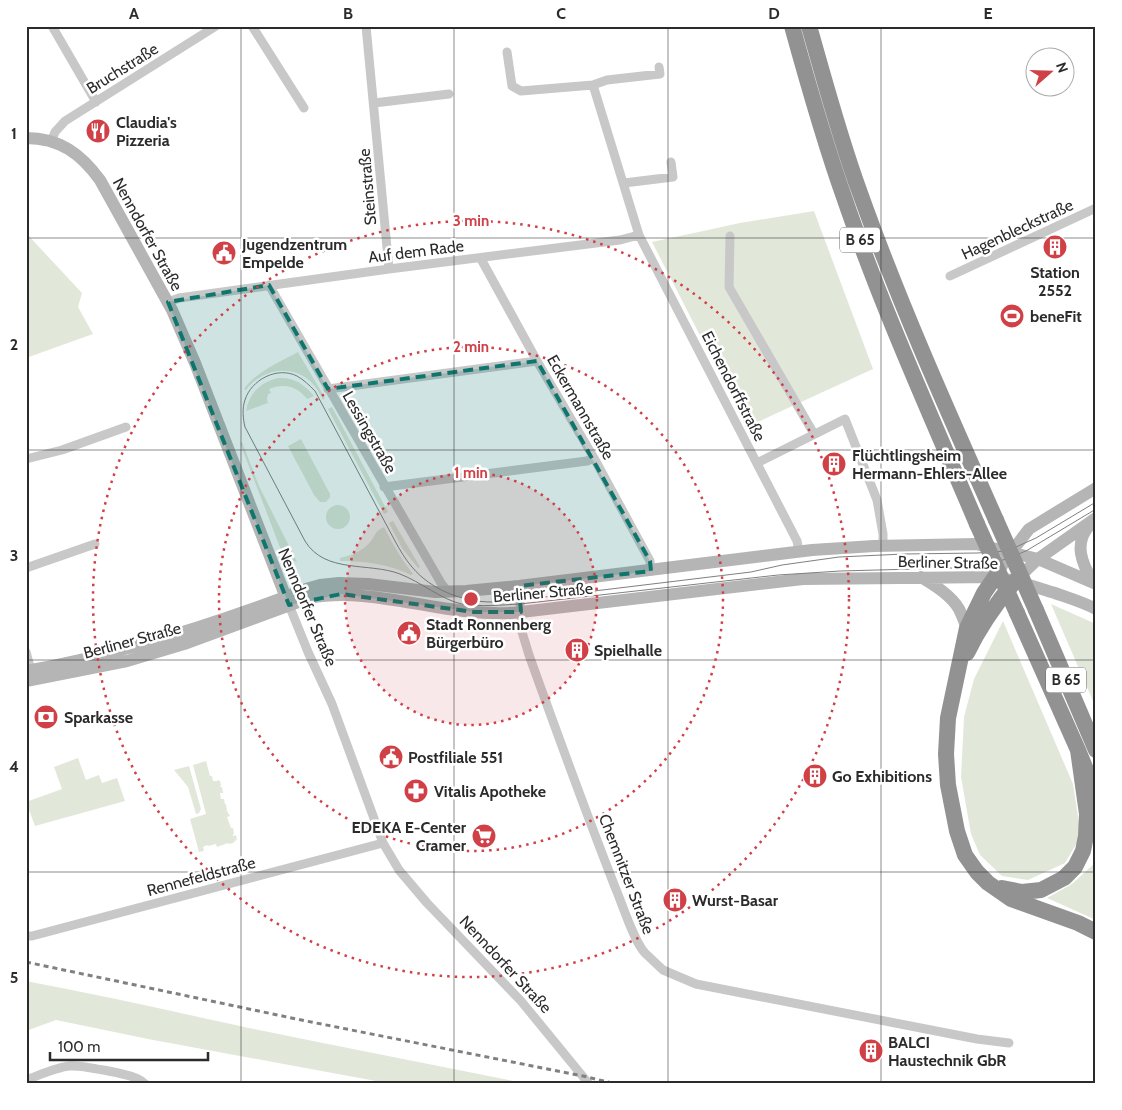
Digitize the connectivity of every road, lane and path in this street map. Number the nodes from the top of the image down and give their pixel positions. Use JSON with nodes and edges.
{"nodes":[{"id":1,"x":52,"y":26,"type":"edge"},
{"id":2,"x":216,"y":26,"type":"edge"},
{"id":3,"x":252,"y":26,"type":"edge"},
{"id":4,"x":366,"y":26,"type":"edge"},
{"id":5,"x":792,"y":26,"type":"edge"},
{"id":6,"x":809,"y":26,"type":"edge"},
{"id":7,"x":507,"y":52,"type":"dead end"},
{"id":8,"x":659,"y":67,"type":"dead end"},
{"id":9,"x":593,"y":84,"type":"junction"},
{"id":10,"x":450,"y":94,"type":"dead end"},
{"id":11,"x":96,"y":102,"type":"junction"},
{"id":12,"x":374,"y":103,"type":"junction"},
{"id":13,"x":304,"y":108,"type":"dead end"},
{"id":14,"x":26,"y":138,"type":"edge"},
{"id":15,"x":51,"y":142,"type":"junction"},
{"id":16,"x":671,"y":162,"type":"dead end"},
{"id":17,"x":624,"y":183,"type":"junction"},
{"id":18,"x":1096,"y":208,"type":"edge"},
{"id":19,"x":638,"y":235,"type":"junction"},
{"id":20,"x":730,"y":236,"type":"dead end"},
{"id":21,"x":481,"y":258,"type":"junction"},
{"id":22,"x":389,"y":269,"type":"junction"},
{"id":23,"x":950,"y":276,"type":"dead end"},
{"id":24,"x":269,"y":286,"type":"junction"},
{"id":25,"x":168,"y":302,"type":"junction"},
{"id":26,"x":537,"y":361,"type":"junction"},
{"id":27,"x":328,"y":389,"type":"junction"},
{"id":28,"x":126,"y":427,"type":"dead end"},
{"id":29,"x":814,"y":434,"type":"junction"},
{"id":30,"x":594,"y":458,"type":"junction"},
{"id":31,"x":26,"y":459,"type":"edge"},
{"id":32,"x":757,"y":463,"type":"junction"},
{"id":33,"x":384,"y":487,"type":"junction"},
{"id":34,"x":1096,"y":488,"type":"edge"},
{"id":35,"x":1096,"y":518,"type":"edge"},
{"id":36,"x":95,"y":544,"type":"dead end"},
{"id":37,"x":982,"y":545,"type":"junction"},
{"id":38,"x":883,"y":546,"type":"junction"},
{"id":39,"x":806,"y":551,"type":"junction"},
{"id":40,"x":1011,"y":552,"type":"junction"},
{"id":41,"x":1038,"y":559,"type":"junction"},
{"id":42,"x":26,"y":568,"type":"edge"},
{"id":43,"x":652,"y":570,"type":"junction"},
{"id":44,"x":921,"y":577,"type":"junction"},
{"id":45,"x":995,"y":577,"type":"junction"},
{"id":46,"x":1016,"y":580,"type":"junction"},
{"id":47,"x":1094,"y":583,"type":"edge"},
{"id":48,"x":519,"y":586,"type":"junction"},
{"id":49,"x":448,"y":592,"type":"junction"},
{"id":50,"x":1003,"y":595,"type":"junction"},
{"id":51,"x":287,"y":601,"type":"junction"},
{"id":52,"x":1096,"y":609,"type":"edge"},
{"id":53,"x":521,"y":612,"type":"junction"},
{"id":54,"x":966,"y":628,"type":"junction"},
{"id":55,"x":26,"y":652,"type":"edge"},
{"id":56,"x":957,"y":671,"type":"junction"},
{"id":57,"x":29,"y":676,"type":"edge"},
{"id":58,"x":1078,"y":750,"type":"junction"},
{"id":59,"x":1096,"y":750,"type":"edge"},
{"id":60,"x":1096,"y":794,"type":"edge"},
{"id":61,"x":383,"y":843,"type":"junction"},
{"id":62,"x":988,"y":883,"type":"junction"},
{"id":63,"x":1096,"y":932,"type":"edge"},
{"id":64,"x":26,"y":936,"type":"edge"},
{"id":65,"x":1009,"y":1043,"type":"dead end"},
{"id":66,"x":33,"y":1080,"type":"edge"},
{"id":67,"x":145,"y":1084,"type":"edge"},
{"id":68,"x":589,"y":1084,"type":"edge"}],
"edges":[{"from":1,"to":11,"type":"street"},
{"from":2,"to":11,"type":"street","name":"Bruchstraße"},
{"from":3,"to":13,"type":"street"},
{"from":4,"to":12,"type":"street","name":"Steinstraße"},
{"from":5,"to":58,"type":"highway","number":"B 65","bridge":true},
{"from":6,"to":59,"type":"highway","number":"B 65","bridge":true},
{"from":7,"to":9,"type":"street"},
{"from":8,"to":9,"type":"street"},
{"from":9,"to":17,"type":"street","name":"Eichendorffstraße"},
{"from":10,"to":12,"type":"street"},
{"from":11,"to":15,"type":"street","name":"Bruchstraße"},
{"from":12,"to":22,"type":"street","name":"Steinstraße"},
{"from":14,"to":15,"type":"street","name":"Nenndorfer Straße"},
{"from":15,"to":25,"type":"street","name":"Nenndorfer Straße"},
{"from":16,"to":17,"type":"street"},
{"from":17,"to":19,"type":"street","name":"Eichendorffstraße"},
{"from":18,"to":23,"type":"street","name":"Hagenbleckstraße"},
{"from":19,"to":21,"type":"street","name":"Auf dem Rade"},
{"from":19,"to":32,"type":"street","name":"Eichendorffstraße"},
{"from":20,"to":29,"type":"street"},
{"from":21,"to":22,"type":"street","name":"Auf dem Rade"},
{"from":21,"to":26,"type":"street","name":"Eckermannstraße"},
{"from":22,"to":24,"type":"street","name":"Auf dem Rade"},
{"from":24,"to":25,"type":"street","name":"Auf dem Rade"},
{"from":24,"to":27,"type":"street","name":"Lessingstraße"},
{"from":25,"to":51,"type":"street","name":"Nenndorfer Straße"},
{"from":26,"to":27,"type":"street"},
{"from":26,"to":30,"type":"street","name":"Eckermannstraße"},
{"from":27,"to":33,"type":"street","name":"Lessingstraße"},
{"from":28,"to":31,"type":"street"},
{"from":29,"to":32,"type":"street"},
{"from":29,"to":38,"type":"street"},
{"from":30,"to":33,"type":"street"},
{"from":30,"to":43,"type":"street","name":"Eckermannstraße"},
{"from":32,"to":39,"type":"street","name":"Eichendorffstraße"},
{"from":33,"to":49,"type":"street","name":"Lessingstraße"},
{"from":34,"to":40,"type":"street"},
{"from":35,"to":41,"type":"street"},
{"from":35,"to":47,"type":"street"},
{"from":36,"to":42,"type":"street"},
{"from":37,"to":38,"type":"street","name":"Berliner Straße"},
{"from":37,"to":40,"type":"street","name":"Berliner Straße"},
{"from":37,"to":45,"type":"street"},
{"from":38,"to":39,"type":"street","name":"Berliner Straße"},
{"from":39,"to":43,"type":"street","name":"Berliner Straße"},
{"from":40,"to":41,"type":"street","name":"Berliner Straße"},
{"from":40,"to":45,"type":"street"},
{"from":41,"to":46,"type":"street"},
{"from":41,"to":47,"type":"street","name":"Berliner Straße"},
{"from":43,"to":48,"type":"street","name":"Berliner Straße"},
{"from":44,"to":45,"type":"street","name":"Berliner Straße"},
{"from":44,"to":53,"type":"street","name":"Berliner Straße"},
{"from":44,"to":54,"type":"street"},
{"from":45,"to":46,"type":"street","name":"Berliner Straße"},
{"from":45,"to":50,"type":"street"},
{"from":45,"to":54,"type":"highway"},
{"from":46,"to":50,"type":"highway"},
{"from":46,"to":52,"type":"street","name":"Berliner Straße"},
{"from":48,"to":49,"type":"street","name":"Berliner Straße"},
{"from":48,"to":53,"type":"street","name":"Chemnitzer Straße"},
{"from":49,"to":51,"type":"street","name":"Berliner Straße"},
{"from":50,"to":56,"type":"highway"},
{"from":51,"to":53,"type":"street","name":"Berliner Straße"},
{"from":51,"to":57,"type":"street","name":"Berliner Straße"},
{"from":51,"to":61,"type":"street","name":"Nenndorfer Straße"},
{"from":53,"to":65,"type":"street","name":"Chemnitzer Straße"},
{"from":54,"to":56,"type":"highway"},
{"from":55,"to":57,"type":"street"},
{"from":56,"to":62,"type":"highway"},
{"from":58,"to":60,"type":"highway","number":"B 65"},
{"from":58,"to":62,"type":"highway"},
{"from":61,"to":64,"type":"street","name":"Rennefeldstraße"},
{"from":61,"to":68,"type":"street","name":"Nenndorfer Straße"},
{"from":62,"to":63,"type":"highway"},
{"from":66,"to":67,"type":"street"}]}
